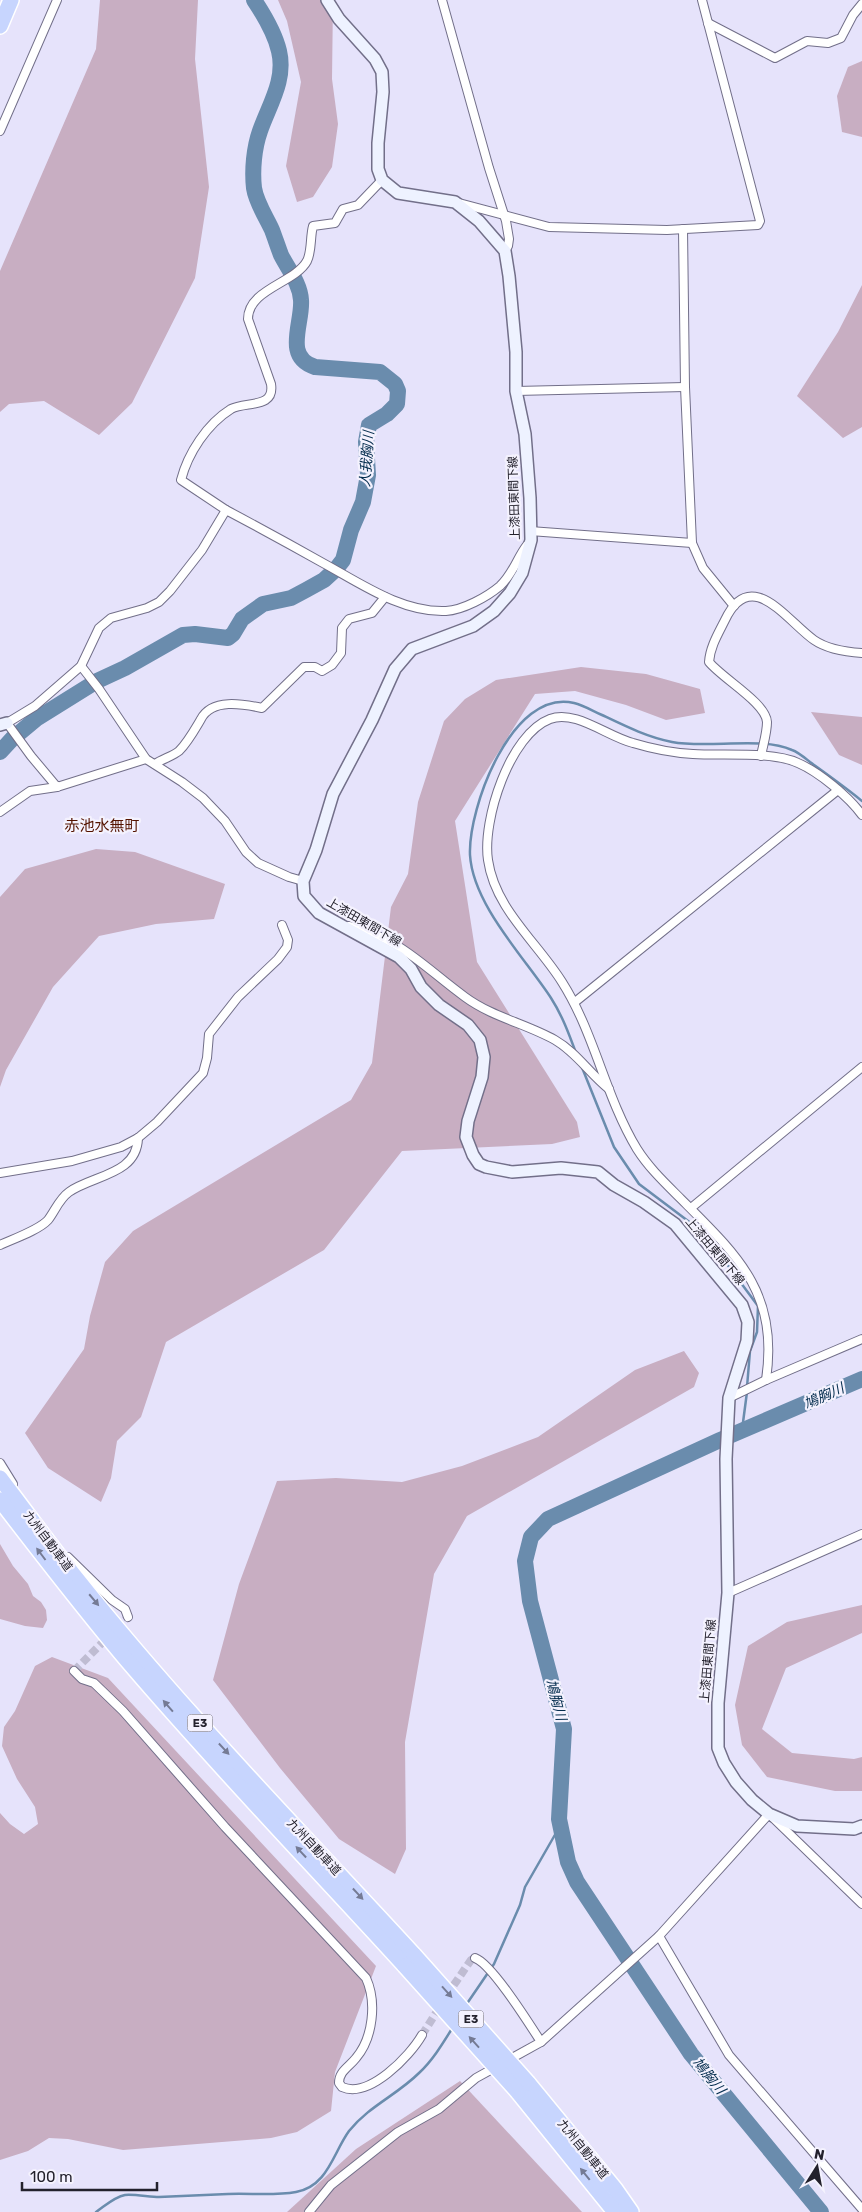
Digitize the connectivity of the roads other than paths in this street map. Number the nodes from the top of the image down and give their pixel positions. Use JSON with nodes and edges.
{"nodes":[{"id":1,"x":11,"y":0,"type":"edge"},
{"id":2,"x":57,"y":0,"type":"edge"},
{"id":3,"x":327,"y":0,"type":"edge"},
{"id":4,"x":442,"y":0,"type":"edge"},
{"id":5,"x":702,"y":0,"type":"edge"},
{"id":6,"x":862,"y":4,"type":"edge"},
{"id":7,"x":708,"y":23,"type":"junction"},
{"id":8,"x":0,"y":26,"type":"edge"},
{"id":9,"x":0,"y":131,"type":"edge"},
{"id":10,"x":382,"y":180,"type":"junction"},
{"id":11,"x":455,"y":202,"type":"junction"},
{"id":12,"x":502,"y":213,"type":"junction"},
{"id":13,"x":683,"y":229,"type":"junction"},
{"id":14,"x":504,"y":251,"type":"junction"},
{"id":15,"x":685,"y":387,"type":"junction"},
{"id":16,"x":516,"y":391,"type":"junction"},
{"id":17,"x":226,"y":510,"type":"junction"},
{"id":18,"x":531,"y":535,"type":"junction"},
{"id":19,"x":692,"y":543,"type":"junction"},
{"id":20,"x":385,"y":597,"type":"junction"},
{"id":21,"x":734,"y":606,"type":"junction"},
{"id":22,"x":862,"y":654,"type":"edge"},
{"id":23,"x":81,"y":666,"type":"junction"},
{"id":24,"x":4,"y":724,"type":"edge"},
{"id":25,"x":761,"y":756,"type":"junction"},
{"id":26,"x":146,"y":759,"type":"junction"},
{"id":27,"x":155,"y":764,"type":"junction"},
{"id":28,"x":58,"y":787,"type":"junction"},
{"id":29,"x":838,"y":790,"type":"junction"},
{"id":30,"x":0,"y":812,"type":"edge"},
{"id":31,"x":862,"y":815,"type":"edge"},
{"id":32,"x":303,"y":881,"type":"junction"},
{"id":33,"x":337,"y":923,"type":"junction"},
{"id":34,"x":282,"y":925,"type":"dead end"},
{"id":35,"x":576,"y":1002,"type":"junction"},
{"id":36,"x":862,"y":1067,"type":"edge"},
{"id":37,"x":609,"y":1089,"type":"junction"},
{"id":38,"x":138,"y":1138,"type":"junction"},
{"id":39,"x":0,"y":1173,"type":"edge"},
{"id":40,"x":690,"y":1208,"type":"junction"},
{"id":41,"x":0,"y":1245,"type":"edge"},
{"id":42,"x":862,"y":1339,"type":"edge"},
{"id":43,"x":766,"y":1380,"type":"junction"},
{"id":44,"x":729,"y":1398,"type":"junction"},
{"id":45,"x":0,"y":1463,"type":"edge"},
{"id":46,"x":0,"y":1478,"type":"edge"},
{"id":47,"x":0,"y":1500,"type":"edge"},
{"id":48,"x":862,"y":1534,"type":"edge"},
{"id":49,"x":728,"y":1593,"type":"junction"},
{"id":50,"x":128,"y":1617,"type":"dead end"},
{"id":51,"x":74,"y":1671,"type":"dead end"},
{"id":52,"x":769,"y":1814,"type":"junction"},
{"id":53,"x":862,"y":1826,"type":"edge"},
{"id":54,"x":862,"y":1904,"type":"edge"},
{"id":55,"x":659,"y":1936,"type":"junction"},
{"id":56,"x":475,"y":1958,"type":"dead end"},
{"id":57,"x":409,"y":1960,"type":"junction"},
{"id":58,"x":422,"y":2035,"type":"tunnel mouth"},
{"id":59,"x":541,"y":2042,"type":"junction"},
{"id":60,"x":523,"y":2087,"type":"junction"},
{"id":61,"x":862,"y":2209,"type":"edge"},
{"id":62,"x":309,"y":2212,"type":"edge"},
{"id":63,"x":615,"y":2212,"type":"edge"},
{"id":64,"x":631,"y":2212,"type":"edge"}],
"edges":[{"from":1,"to":8,"type":"highway"},
{"from":2,"to":9,"type":"street"},
{"from":3,"to":10,"type":"main road"},
{"from":4,"to":12,"type":"street"},
{"from":5,"to":7,"type":"street"},
{"from":6,"to":7,"type":"street"},
{"from":7,"to":13,"type":"street"},
{"from":10,"to":11,"type":"main road","name":"上漆田東間下線"},
{"from":10,"to":17,"type":"street"},
{"from":11,"to":12,"type":"street"},
{"from":11,"to":14,"type":"main road","name":"上漆田東間下線"},
{"from":12,"to":13,"type":"street"},
{"from":12,"to":14,"type":"street"},
{"from":13,"to":15,"type":"street"},
{"from":14,"to":16,"type":"main road","name":"上漆田東間下線"},
{"from":15,"to":16,"type":"street"},
{"from":15,"to":19,"type":"street"},
{"from":16,"to":18,"type":"main road","name":"上漆田東間下線"},
{"from":17,"to":20,"type":"street"},
{"from":17,"to":23,"type":"street"},
{"from":18,"to":19,"type":"street"},
{"from":18,"to":20,"type":"street"},
{"from":18,"to":32,"type":"main road","name":"上漆田東間下線"},
{"from":19,"to":21,"type":"street"},
{"from":20,"to":27,"type":"street"},
{"from":21,"to":22,"type":"street"},
{"from":21,"to":25,"type":"street"},
{"from":23,"to":24,"type":"street"},
{"from":23,"to":26,"type":"street"},
{"from":24,"to":28,"type":"street"},
{"from":25,"to":29,"type":"street"},
{"from":25,"to":35,"type":"street"},
{"from":26,"to":27,"type":"street"},
{"from":26,"to":28,"type":"street"},
{"from":27,"to":32,"type":"street"},
{"from":28,"to":30,"type":"street"},
{"from":29,"to":31,"type":"street"},
{"from":29,"to":35,"type":"street"},
{"from":32,"to":33,"type":"main road","name":"上漆田東間下線"},
{"from":33,"to":37,"type":"street"},
{"from":33,"to":44,"type":"main road","name":"上漆田東間下線"},
{"from":34,"to":38,"type":"street"},
{"from":35,"to":37,"type":"street"},
{"from":36,"to":40,"type":"street"},
{"from":37,"to":40,"type":"street"},
{"from":38,"to":39,"type":"street"},
{"from":38,"to":41,"type":"street"},
{"from":40,"to":43,"type":"street"},
{"from":42,"to":43,"type":"street"},
{"from":43,"to":44,"type":"street"},
{"from":44,"to":49,"type":"main road","name":"上漆田東間下線"},
{"from":45,"to":50,"type":"street"},
{"from":46,"to":57,"type":"highway","name":"九州自動車道","number":"E3","one_way":true},
{"from":57,"to":47,"type":"highway","name":"九州自動車道","number":"E3","one_way":true},
{"from":48,"to":49,"type":"street"},
{"from":49,"to":52,"type":"main road","name":"上漆田東間下線"},
{"from":51,"to":58,"type":"street"},
{"from":52,"to":53,"type":"main road","name":"上漆田東間下線"},
{"from":52,"to":54,"type":"street"},
{"from":52,"to":55,"type":"street"},
{"from":55,"to":59,"type":"street"},
{"from":55,"to":61,"type":"street"},
{"from":56,"to":59,"type":"street"},
{"from":57,"to":60,"type":"highway","name":"九州自動車道","number":"E3","bridge":true},
{"from":59,"to":62,"type":"street"},
{"from":63,"to":60,"type":"highway","name":"九州自動車道","number":"E3","one_way":true},
{"from":60,"to":64,"type":"highway","name":"九州自動車道","number":"E3"}]}
